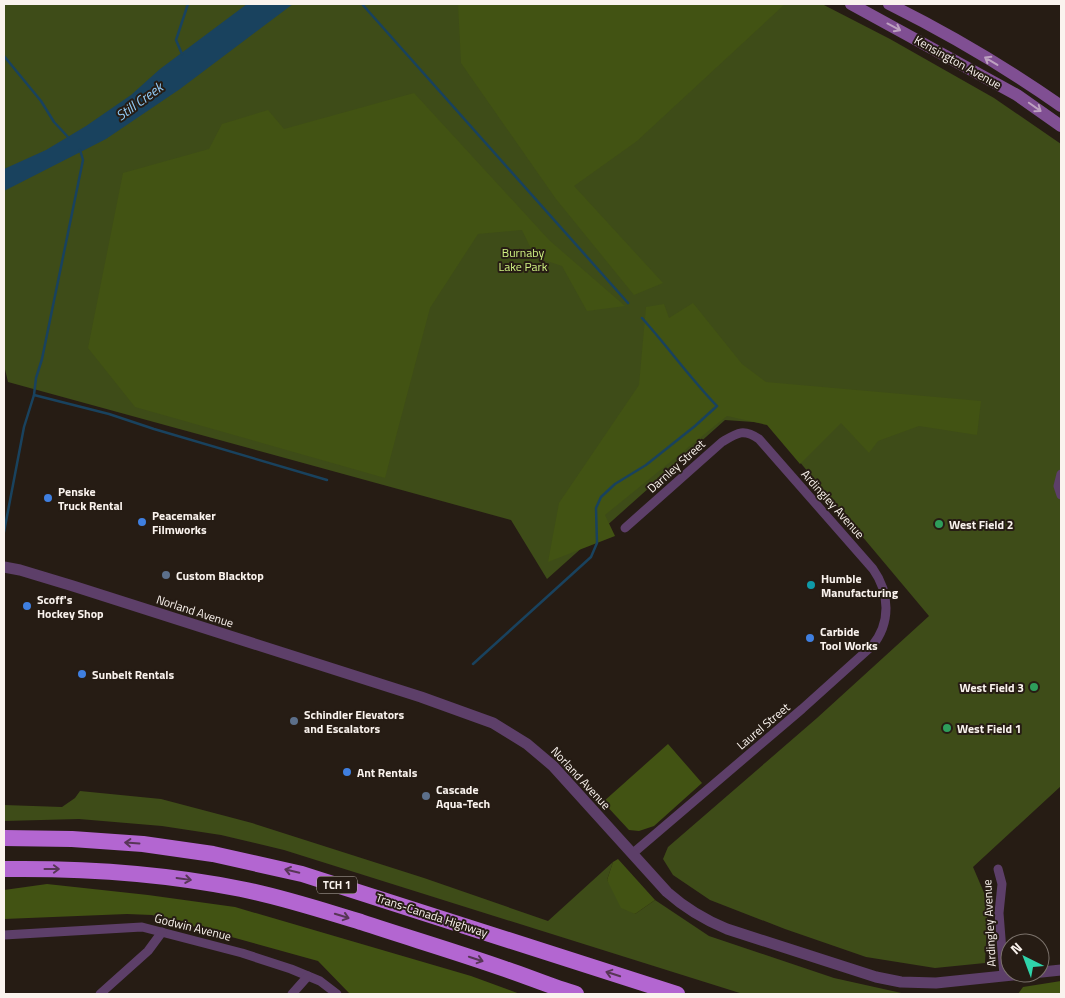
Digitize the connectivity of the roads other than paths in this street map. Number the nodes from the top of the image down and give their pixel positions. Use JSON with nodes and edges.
{"nodes":[{"id":1,"x":851,"y":4,"type":"edge"},
{"id":2,"x":889,"y":4,"type":"edge"},
{"id":3,"x":1061,"y":106,"type":"edge"},
{"id":4,"x":1061,"y":126,"type":"edge"},
{"id":5,"x":748,"y":433,"type":"joint"},
{"id":6,"x":1061,"y":474,"type":"edge"},
{"id":7,"x":1061,"y":495,"type":"edge"},
{"id":8,"x":625,"y":528,"type":"dead end"},
{"id":9,"x":4,"y":567,"type":"edge"},
{"id":10,"x":887,"y":602,"type":"joint"},
{"id":11,"x":4,"y":838,"type":"edge"},
{"id":12,"x":632,"y":854,"type":"junction"},
{"id":13,"x":4,"y":869,"type":"edge"},
{"id":14,"x":998,"y":869,"type":"dead end"},
{"id":15,"x":162,"y":932,"type":"junction"},
{"id":16,"x":1001,"y":933,"type":"edge"},
{"id":17,"x":4,"y":935,"type":"edge"},
{"id":18,"x":308,"y":976,"type":"junction"},
{"id":19,"x":1000,"y":976,"type":"edge"},
{"id":20,"x":559,"y":990,"type":"edge"},
{"id":21,"x":100,"y":994,"type":"edge"},
{"id":22,"x":292,"y":994,"type":"edge"},
{"id":23,"x":337,"y":994,"type":"edge"},
{"id":24,"x":576,"y":994,"type":"edge"},
{"id":25,"x":677,"y":994,"type":"edge"}],
"edges":[{"from":1,"to":4,"type":"main road","name":"Kensington Avenue","one_way":true},
{"from":3,"to":2,"type":"main road","name":"Kensington Avenue","one_way":true},
{"from":5,"to":8,"type":"street","name":"Darnley Street"},
{"from":5,"to":10,"type":"street","name":"Ardingley Avenue"},
{"from":6,"to":7,"type":"street"},
{"from":9,"to":12,"type":"street","name":"Norland Avenue"},
{"from":10,"to":12,"type":"street","name":"Laurel Street"},
{"from":25,"to":11,"type":"highway","name":"Trans-Canada Highway","number":"TCH 1","one_way":true},
{"from":12,"to":19,"type":"street","name":"Norland Avenue"},
{"from":13,"to":20,"type":"highway","number":"TCH 1","one_way":true},
{"from":14,"to":16,"type":"street","name":"Ardingley Avenue"},
{"from":15,"to":17,"type":"street","name":"Godwin Avenue"},
{"from":15,"to":18,"type":"street","name":"Godwin Avenue"},
{"from":15,"to":21,"type":"street"},
{"from":18,"to":22,"type":"street"},
{"from":18,"to":23,"type":"street","name":"Godwin Avenue"},
{"from":20,"to":24,"type":"highway","number":"TCH 1"}]}
